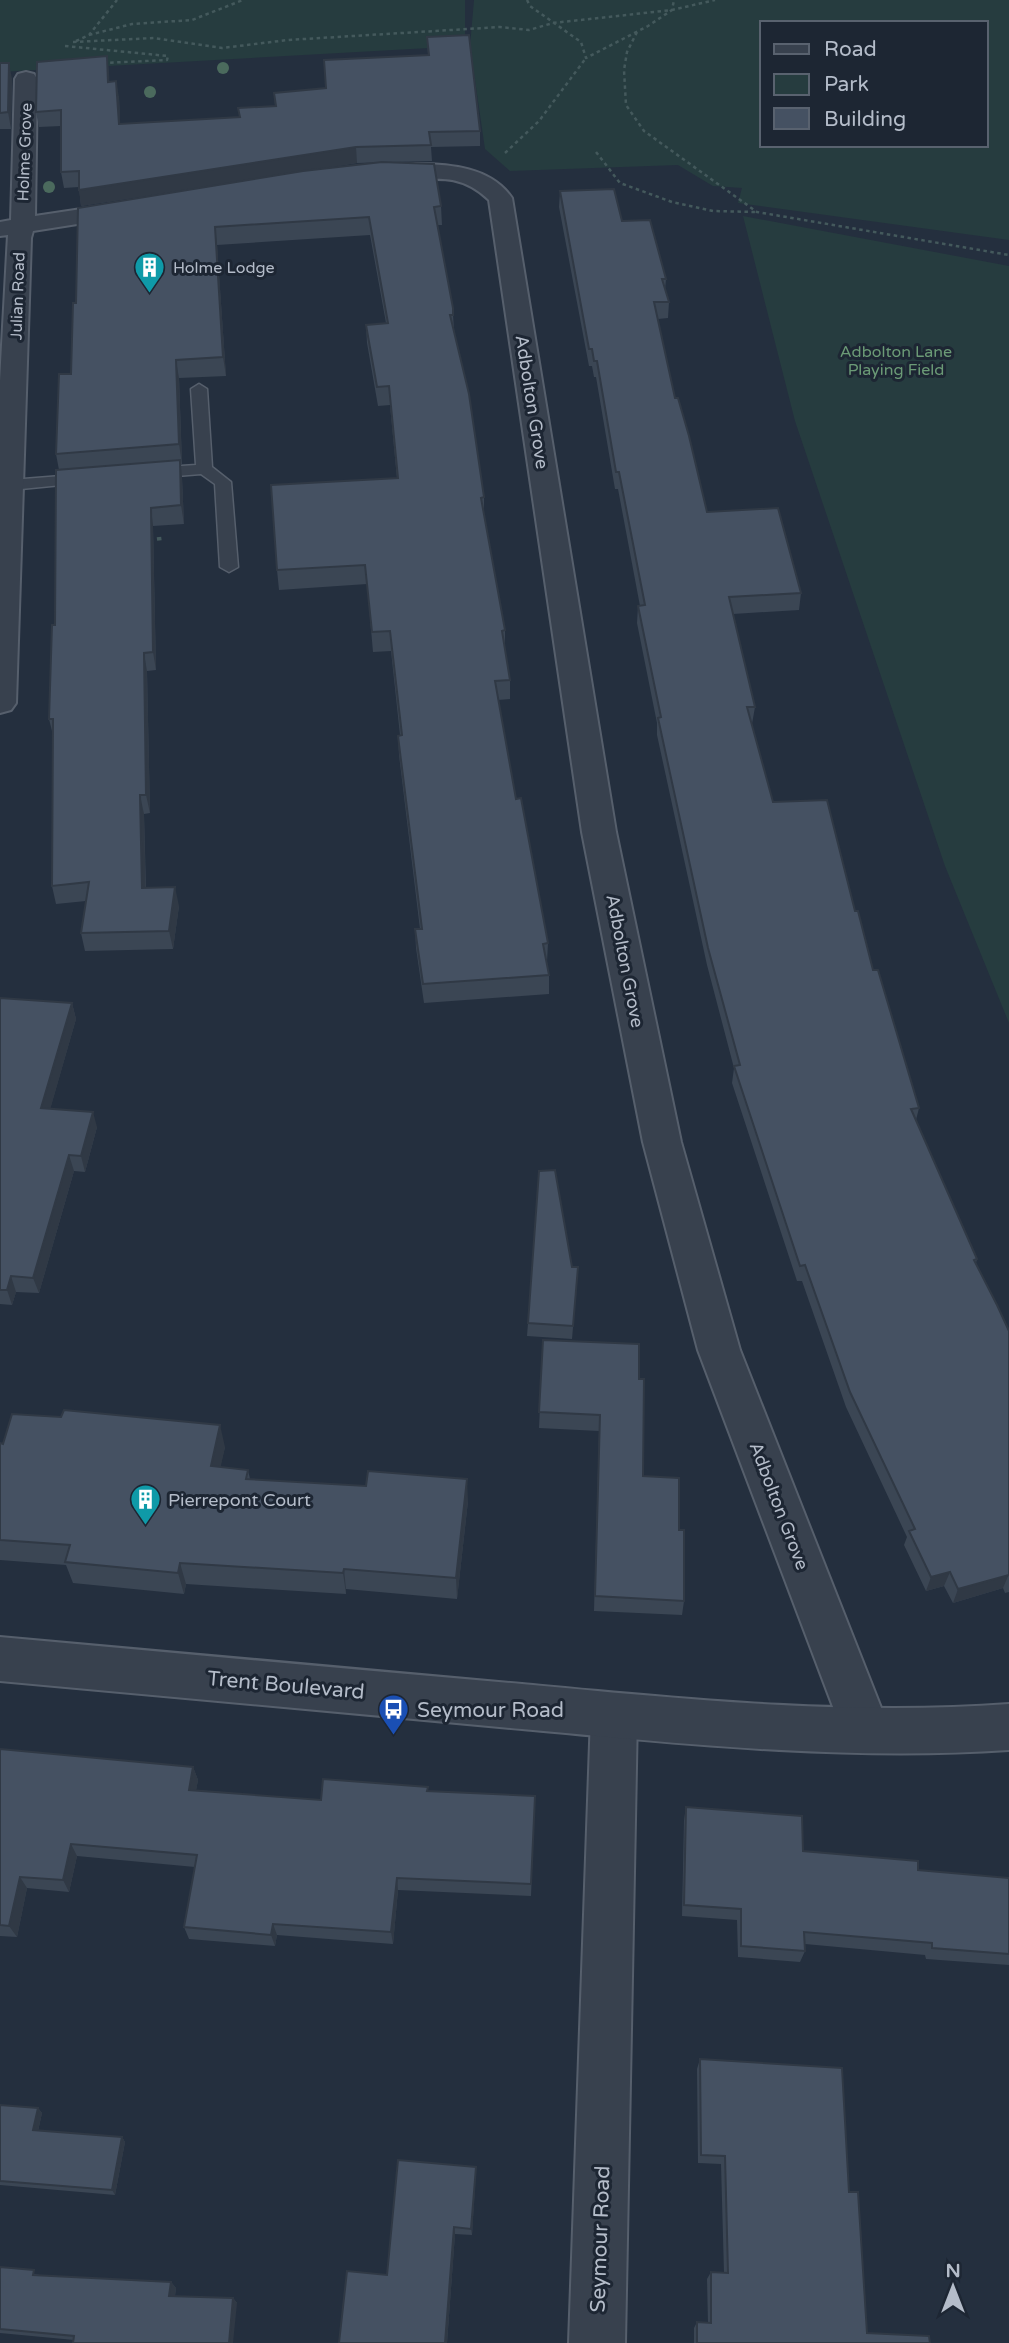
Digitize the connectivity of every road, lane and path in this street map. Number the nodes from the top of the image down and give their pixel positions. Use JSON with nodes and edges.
{"nodes":[{"id":1,"x":117,"y":0,"type":"edge"},
{"id":2,"x":243,"y":0,"type":"edge"},
{"id":3,"x":527,"y":0,"type":"edge"},
{"id":4,"x":674,"y":0,"type":"edge"},
{"id":5,"x":715,"y":0,"type":"edge"},
{"id":6,"x":672,"y":10,"type":"junction"},
{"id":7,"x":553,"y":23,"type":"junction"},
{"id":8,"x":637,"y":32,"type":"junction"},
{"id":9,"x":89,"y":35,"type":"junction"},
{"id":10,"x":73,"y":43,"type":"junction"},
{"id":11,"x":65,"y":46,"type":"junction"},
{"id":12,"x":57,"y":48,"type":"dead end"},
{"id":13,"x":586,"y":58,"type":"junction"},
{"id":14,"x":104,"y":64,"type":"edge"},
{"id":15,"x":26,"y":79,"type":"dead end"},
{"id":16,"x":596,"y":152,"type":"dead end"},
{"id":17,"x":360,"y":175,"type":"edge"},
{"id":18,"x":476,"y":179,"type":"junction"},
{"id":19,"x":153,"y":205,"type":"edge"},
{"id":20,"x":757,"y":212,"type":"junction"},
{"id":21,"x":12,"y":227,"type":"edge"},
{"id":22,"x":1009,"y":255,"type":"edge"},
{"id":23,"x":199,"y":389,"type":"dead end"},
{"id":24,"x":204,"y":469,"type":"junction"},
{"id":25,"x":137,"y":475,"type":"edge"},
{"id":26,"x":97,"y":478,"type":"edge"},
{"id":27,"x":11,"y":485,"type":"junction"},
{"id":28,"x":165,"y":538,"type":"dead end"},
{"id":29,"x":140,"y":540,"type":"edge"},
{"id":30,"x":229,"y":567,"type":"dead end"},
{"id":31,"x":0,"y":703,"type":"edge"},
{"id":32,"x":0,"y":1659,"type":"edge"},
{"id":33,"x":614,"y":1715,"type":"junction"},
{"id":34,"x":1009,"y":1727,"type":"edge"},
{"id":35,"x":865,"y":1728,"type":"junction"},
{"id":36,"x":597,"y":2343,"type":"edge"}],
"edges":[{"from":1,"to":9,"type":"path"},
{"from":2,"to":9,"type":"path"},
{"from":3,"to":7,"type":"path"},
{"from":4,"to":6,"type":"path"},
{"from":5,"to":6,"type":"path"},
{"from":6,"to":7,"type":"path"},
{"from":6,"to":8,"type":"path"},
{"from":7,"to":10,"type":"path"},
{"from":7,"to":13,"type":"path"},
{"from":8,"to":13,"type":"path"},
{"from":8,"to":20,"type":"path"},
{"from":9,"to":10,"type":"path"},
{"from":10,"to":11,"type":"path"},
{"from":11,"to":12,"type":"path"},
{"from":11,"to":14,"type":"path"},
{"from":13,"to":18,"type":"path"},
{"from":15,"to":21,"type":"street","name":"Holme Grove"},
{"from":16,"to":20,"type":"path"},
{"from":17,"to":18,"type":"street"},
{"from":18,"to":35,"type":"street","name":"Adbolton Grove"},
{"from":19,"to":21,"type":"street"},
{"from":20,"to":22,"type":"path"},
{"from":21,"to":27,"type":"street","name":"Julian Road"},
{"from":23,"to":24,"type":"lane"},
{"from":24,"to":25,"type":"lane"},
{"from":24,"to":30,"type":"lane"},
{"from":26,"to":27,"type":"lane"},
{"from":27,"to":31,"type":"street","name":"Julian Road"},
{"from":28,"to":29,"type":"path"},
{"from":32,"to":33,"type":"street","name":"Trent Boulevard"},
{"from":33,"to":35,"type":"street","name":"Trent Boulevard"},
{"from":33,"to":36,"type":"street","name":"Seymour Road"},
{"from":34,"to":35,"type":"street","name":"Trent Boulevard"}]}
